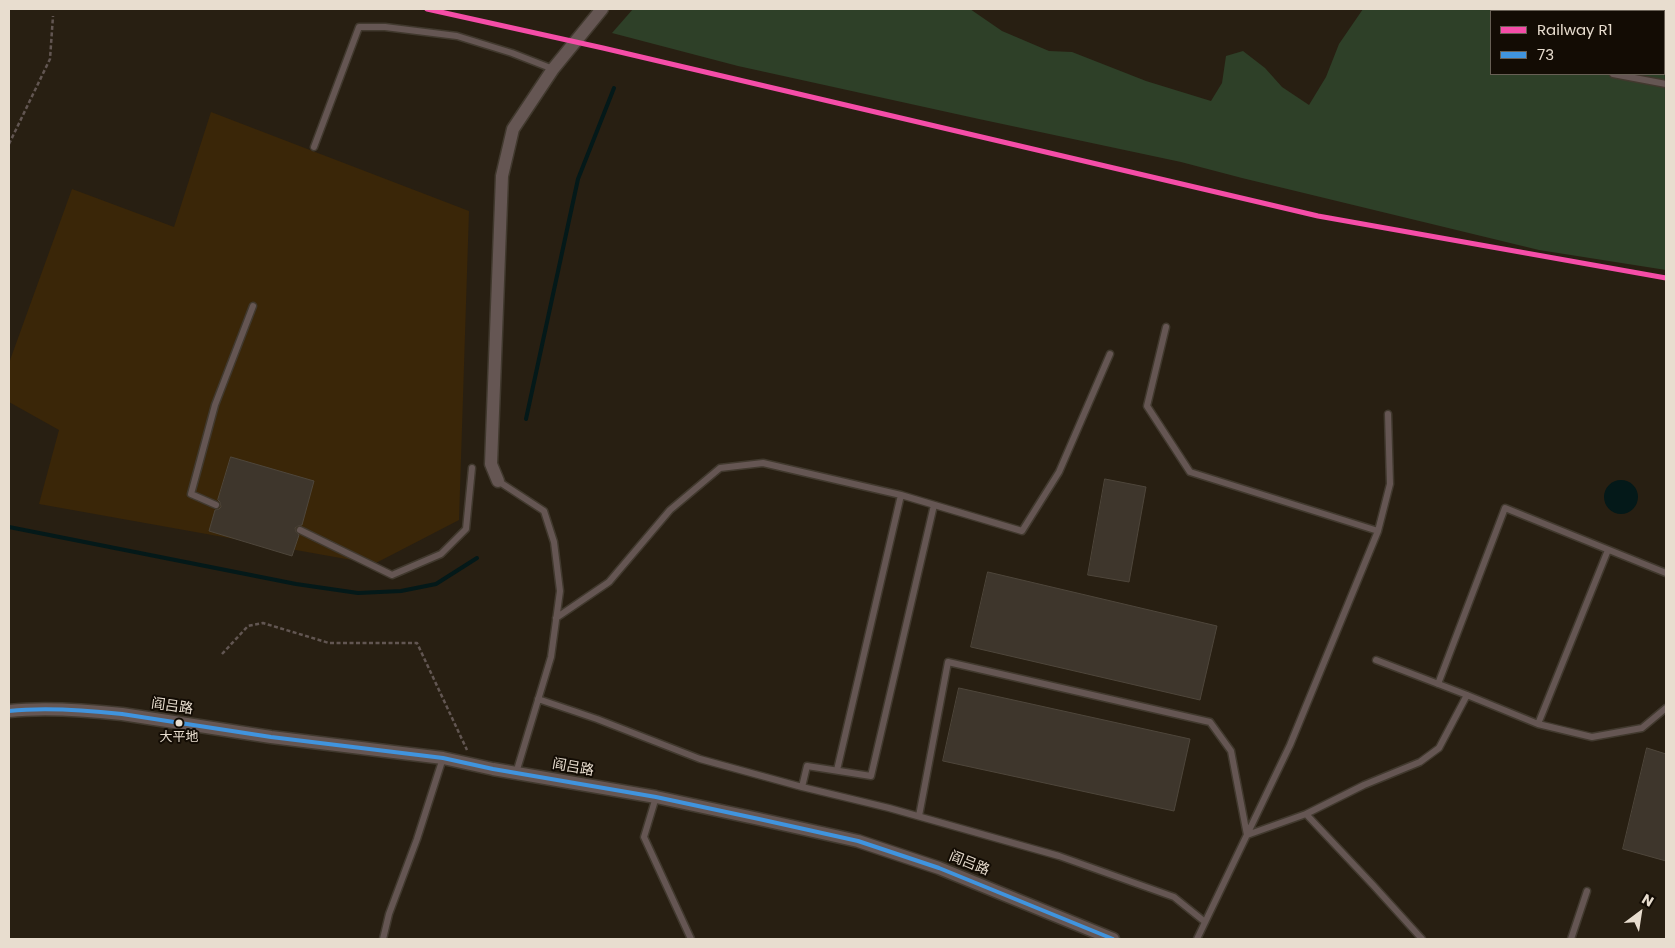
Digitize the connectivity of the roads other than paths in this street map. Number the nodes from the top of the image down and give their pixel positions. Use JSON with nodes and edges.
{"nodes":[{"id":1,"x":602,"y":9,"type":"edge"},
{"id":2,"x":553,"y":70,"type":"junction"},
{"id":3,"x":1619,"y":75,"type":"edge"},
{"id":4,"x":1666,"y":84,"type":"edge"},
{"id":5,"x":314,"y":147,"type":"dead end"},
{"id":6,"x":253,"y":306,"type":"dead end"},
{"id":7,"x":1166,"y":327,"type":"dead end"},
{"id":8,"x":1110,"y":354,"type":"dead end"},
{"id":9,"x":1388,"y":414,"type":"dead end"},
{"id":10,"x":472,"y":468,"type":"dead end"},
{"id":11,"x":498,"y":481,"type":"joint"},
{"id":12,"x":901,"y":495,"type":"junction"},
{"id":13,"x":216,"y":505,"type":"dead end"},
{"id":14,"x":934,"y":505,"type":"junction"},
{"id":15,"x":300,"y":530,"type":"dead end"},
{"id":16,"x":1378,"y":531,"type":"junction"},
{"id":17,"x":1608,"y":550,"type":"junction"},
{"id":18,"x":1666,"y":573,"type":"edge"},
{"id":19,"x":556,"y":618,"type":"junction"},
{"id":20,"x":1376,"y":660,"type":"dead end"},
{"id":21,"x":1438,"y":684,"type":"junction"},
{"id":22,"x":1467,"y":695,"type":"junction"},
{"id":23,"x":538,"y":699,"type":"junction"},
{"id":24,"x":1666,"y":708,"type":"edge"},
{"id":25,"x":9,"y":711,"type":"edge"},
{"id":26,"x":1538,"y":724,"type":"junction"},
{"id":27,"x":443,"y":758,"type":"junction"},
{"id":28,"x":838,"y":770,"type":"junction"},
{"id":29,"x":516,"y":773,"type":"junction"},
{"id":30,"x":802,"y":787,"type":"junction"},
{"id":31,"x":656,"y":797,"type":"junction"},
{"id":32,"x":1306,"y":814,"type":"junction"},
{"id":33,"x":919,"y":816,"type":"junction"},
{"id":34,"x":1247,"y":835,"type":"junction"},
{"id":35,"x":1587,"y":891,"type":"dead end"},
{"id":36,"x":1205,"y":922,"type":"junction"},
{"id":37,"x":383,"y":939,"type":"edge"},
{"id":38,"x":691,"y":939,"type":"edge"},
{"id":39,"x":1113,"y":939,"type":"edge"},
{"id":40,"x":1196,"y":939,"type":"edge"},
{"id":41,"x":1422,"y":939,"type":"edge"},
{"id":42,"x":1571,"y":939,"type":"edge"}],
"edges":[{"from":1,"to":2,"type":"street"},
{"from":2,"to":5,"type":"lane"},
{"from":2,"to":11,"type":"street"},
{"from":3,"to":4,"type":"lane"},
{"from":6,"to":13,"type":"lane"},
{"from":7,"to":16,"type":"lane"},
{"from":8,"to":14,"type":"lane"},
{"from":9,"to":16,"type":"lane"},
{"from":10,"to":15,"type":"lane"},
{"from":11,"to":19,"type":"lane"},
{"from":12,"to":14,"type":"lane"},
{"from":12,"to":19,"type":"lane"},
{"from":12,"to":28,"type":"lane"},
{"from":14,"to":28,"type":"lane"},
{"from":16,"to":34,"type":"lane"},
{"from":17,"to":18,"type":"lane"},
{"from":17,"to":21,"type":"lane"},
{"from":17,"to":26,"type":"lane"},
{"from":19,"to":23,"type":"lane"},
{"from":20,"to":21,"type":"lane"},
{"from":21,"to":22,"type":"lane"},
{"from":22,"to":26,"type":"lane"},
{"from":22,"to":32,"type":"lane"},
{"from":23,"to":29,"type":"lane"},
{"from":23,"to":30,"type":"lane"},
{"from":24,"to":26,"type":"lane"},
{"from":25,"to":27,"type":"street","name":"阎吕路"},
{"from":27,"to":29,"type":"street","name":"阎吕路"},
{"from":27,"to":37,"type":"lane"},
{"from":28,"to":30,"type":"lane"},
{"from":29,"to":31,"type":"street","name":"阎吕路"},
{"from":30,"to":33,"type":"lane"},
{"from":31,"to":38,"type":"lane"},
{"from":31,"to":39,"type":"street","name":"阎吕路"},
{"from":32,"to":34,"type":"lane"},
{"from":32,"to":41,"type":"lane"},
{"from":33,"to":34,"type":"lane"},
{"from":33,"to":36,"type":"lane"},
{"from":34,"to":36,"type":"lane"},
{"from":35,"to":42,"type":"lane"},
{"from":36,"to":40,"type":"lane"}]}
